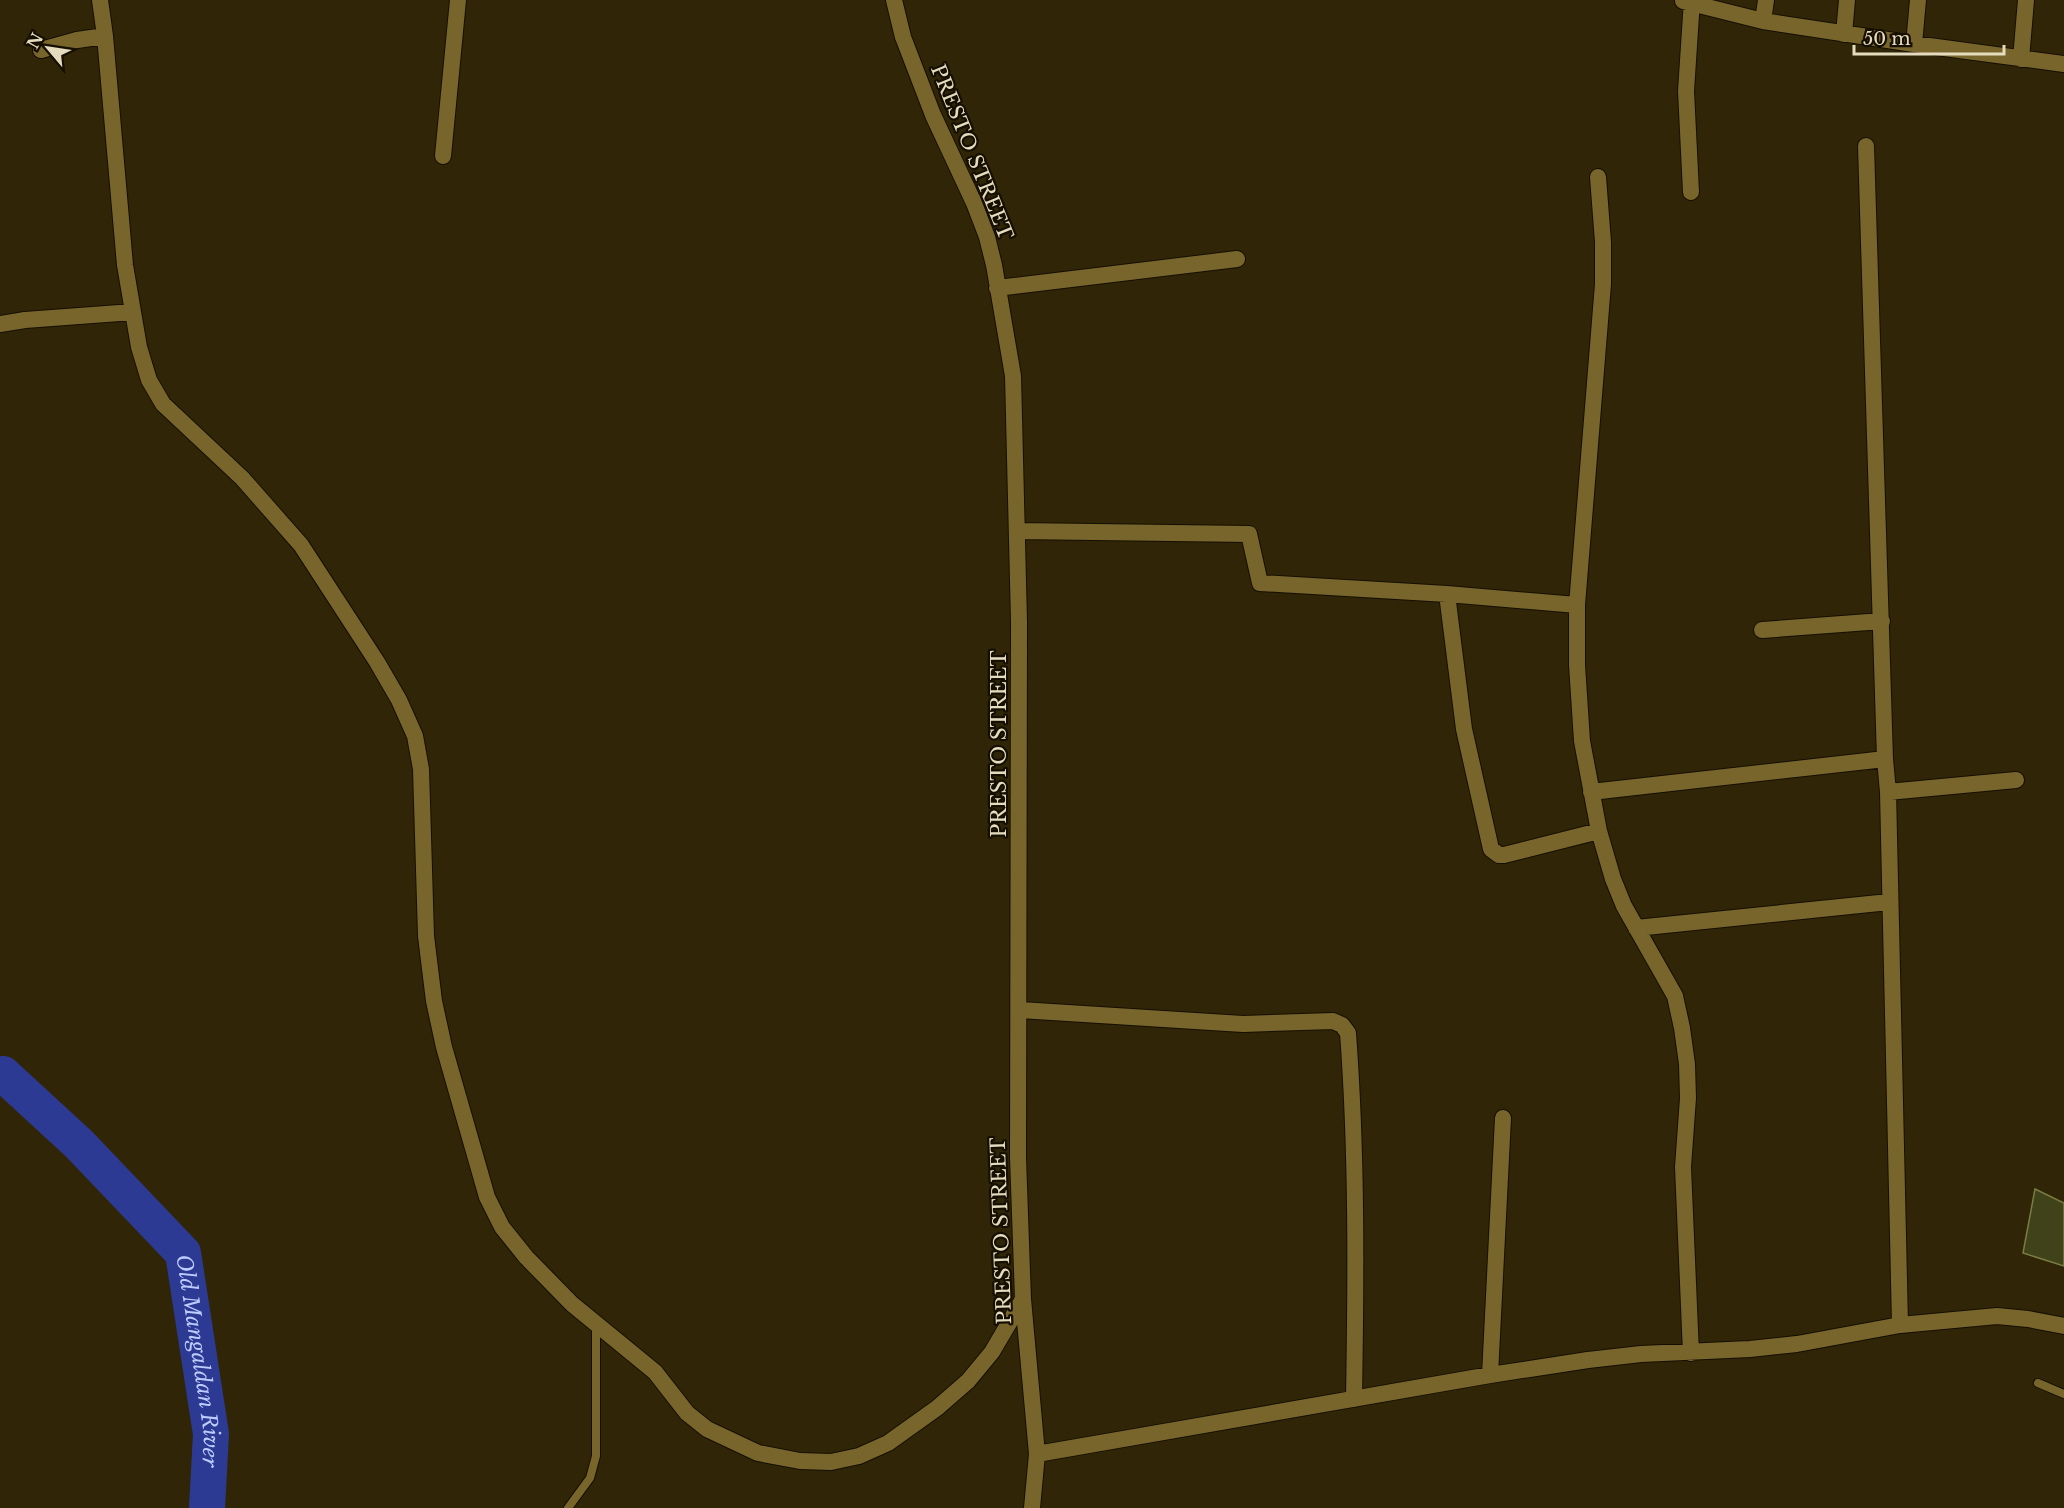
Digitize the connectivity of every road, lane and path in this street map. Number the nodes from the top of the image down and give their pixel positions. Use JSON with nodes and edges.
{"nodes":[{"id":1,"x":100,"y":0,"type":"edge"},
{"id":2,"x":458,"y":0,"type":"edge"},
{"id":3,"x":894,"y":0,"type":"edge"},
{"id":4,"x":1766,"y":0,"type":"edge"},
{"id":5,"x":1847,"y":0,"type":"edge"},
{"id":6,"x":1918,"y":0,"type":"edge"},
{"id":7,"x":2026,"y":0,"type":"edge"},
{"id":8,"x":1688,"y":2,"type":"edge"},
{"id":9,"x":1763,"y":21,"type":"junction"},
{"id":10,"x":1844,"y":34,"type":"junction"},
{"id":11,"x":105,"y":36,"type":"junction"},
{"id":12,"x":1914,"y":44,"type":"junction"},
{"id":13,"x":41,"y":50,"type":"dead end"},
{"id":14,"x":2021,"y":59,"type":"junction"},
{"id":15,"x":2064,"y":64,"type":"edge"},
{"id":16,"x":1866,"y":146,"type":"dead end"},
{"id":17,"x":443,"y":156,"type":"dead end"},
{"id":18,"x":1598,"y":177,"type":"dead end"},
{"id":19,"x":1691,"y":192,"type":"dead end"},
{"id":20,"x":1237,"y":259,"type":"dead end"},
{"id":21,"x":997,"y":288,"type":"junction"},
{"id":22,"x":134,"y":312,"type":"junction"},
{"id":23,"x":0,"y":324,"type":"edge"},
{"id":24,"x":1017,"y":531,"type":"junction"},
{"id":25,"x":1447,"y":594,"type":"junction"},
{"id":26,"x":1577,"y":605,"type":"junction"},
{"id":27,"x":1882,"y":621,"type":"junction"},
{"id":28,"x":1762,"y":630,"type":"dead end"},
{"id":29,"x":1885,"y":759,"type":"junction"},
{"id":30,"x":2016,"y":780,"type":"dead end"},
{"id":31,"x":1591,"y":792,"type":"junction"},
{"id":32,"x":1888,"y":792,"type":"junction"},
{"id":33,"x":1599,"y":831,"type":"junction"},
{"id":34,"x":1889,"y":902,"type":"junction"},
{"id":35,"x":1636,"y":928,"type":"junction"},
{"id":36,"x":1020,"y":1010,"type":"junction"},
{"id":37,"x":1503,"y":1118,"type":"dead end"},
{"id":38,"x":1023,"y":1299,"type":"junction"},
{"id":39,"x":596,"y":1325,"type":"junction"},
{"id":40,"x":1899,"y":1325,"type":"junction"},
{"id":41,"x":2064,"y":1326,"type":"edge"},
{"id":42,"x":1691,"y":1353,"type":"junction"},
{"id":43,"x":1490,"y":1375,"type":"junction"},
{"id":44,"x":2038,"y":1383,"type":"dead end"},
{"id":45,"x":2064,"y":1394,"type":"edge"},
{"id":46,"x":1354,"y":1399,"type":"junction"},
{"id":47,"x":1037,"y":1454,"type":"junction"},
{"id":48,"x":568,"y":1508,"type":"edge"},
{"id":49,"x":1032,"y":1508,"type":"edge"}],
"edges":[{"from":1,"to":11,"type":"street"},
{"from":2,"to":17,"type":"street"},
{"from":3,"to":21,"type":"street","name":"PRESTO STREET"},
{"from":4,"to":9,"type":"street"},
{"from":5,"to":10,"type":"street"},
{"from":6,"to":12,"type":"street"},
{"from":7,"to":14,"type":"street"},
{"from":8,"to":9,"type":"street"},
{"from":8,"to":19,"type":"street"},
{"from":9,"to":10,"type":"street"},
{"from":10,"to":12,"type":"street"},
{"from":11,"to":13,"type":"street"},
{"from":11,"to":22,"type":"street"},
{"from":12,"to":14,"type":"street"},
{"from":14,"to":15,"type":"street"},
{"from":16,"to":27,"type":"street"},
{"from":18,"to":26,"type":"street"},
{"from":20,"to":21,"type":"street"},
{"from":21,"to":24,"type":"street","name":"PRESTO STREET"},
{"from":22,"to":23,"type":"street"},
{"from":22,"to":39,"type":"street"},
{"from":24,"to":25,"type":"street"},
{"from":24,"to":36,"type":"street","name":"PRESTO STREET"},
{"from":25,"to":26,"type":"street"},
{"from":25,"to":33,"type":"street"},
{"from":26,"to":31,"type":"street"},
{"from":27,"to":28,"type":"street"},
{"from":27,"to":29,"type":"street"},
{"from":29,"to":31,"type":"street"},
{"from":29,"to":32,"type":"street"},
{"from":30,"to":32,"type":"street"},
{"from":31,"to":33,"type":"street"},
{"from":32,"to":34,"type":"street"},
{"from":33,"to":35,"type":"street"},
{"from":34,"to":35,"type":"street"},
{"from":34,"to":40,"type":"street"},
{"from":35,"to":42,"type":"street"},
{"from":36,"to":38,"type":"street","name":"PRESTO STREET"},
{"from":36,"to":46,"type":"street"},
{"from":37,"to":43,"type":"street"},
{"from":38,"to":39,"type":"street"},
{"from":38,"to":47,"type":"street","name":"PRESTO STREET"},
{"from":39,"to":48,"type":"lane"},
{"from":40,"to":41,"type":"street"},
{"from":40,"to":42,"type":"street"},
{"from":42,"to":43,"type":"street"},
{"from":43,"to":46,"type":"street"},
{"from":44,"to":45,"type":"lane"},
{"from":46,"to":47,"type":"street"},
{"from":47,"to":49,"type":"street","name":"PRESTO STREET"}]}
